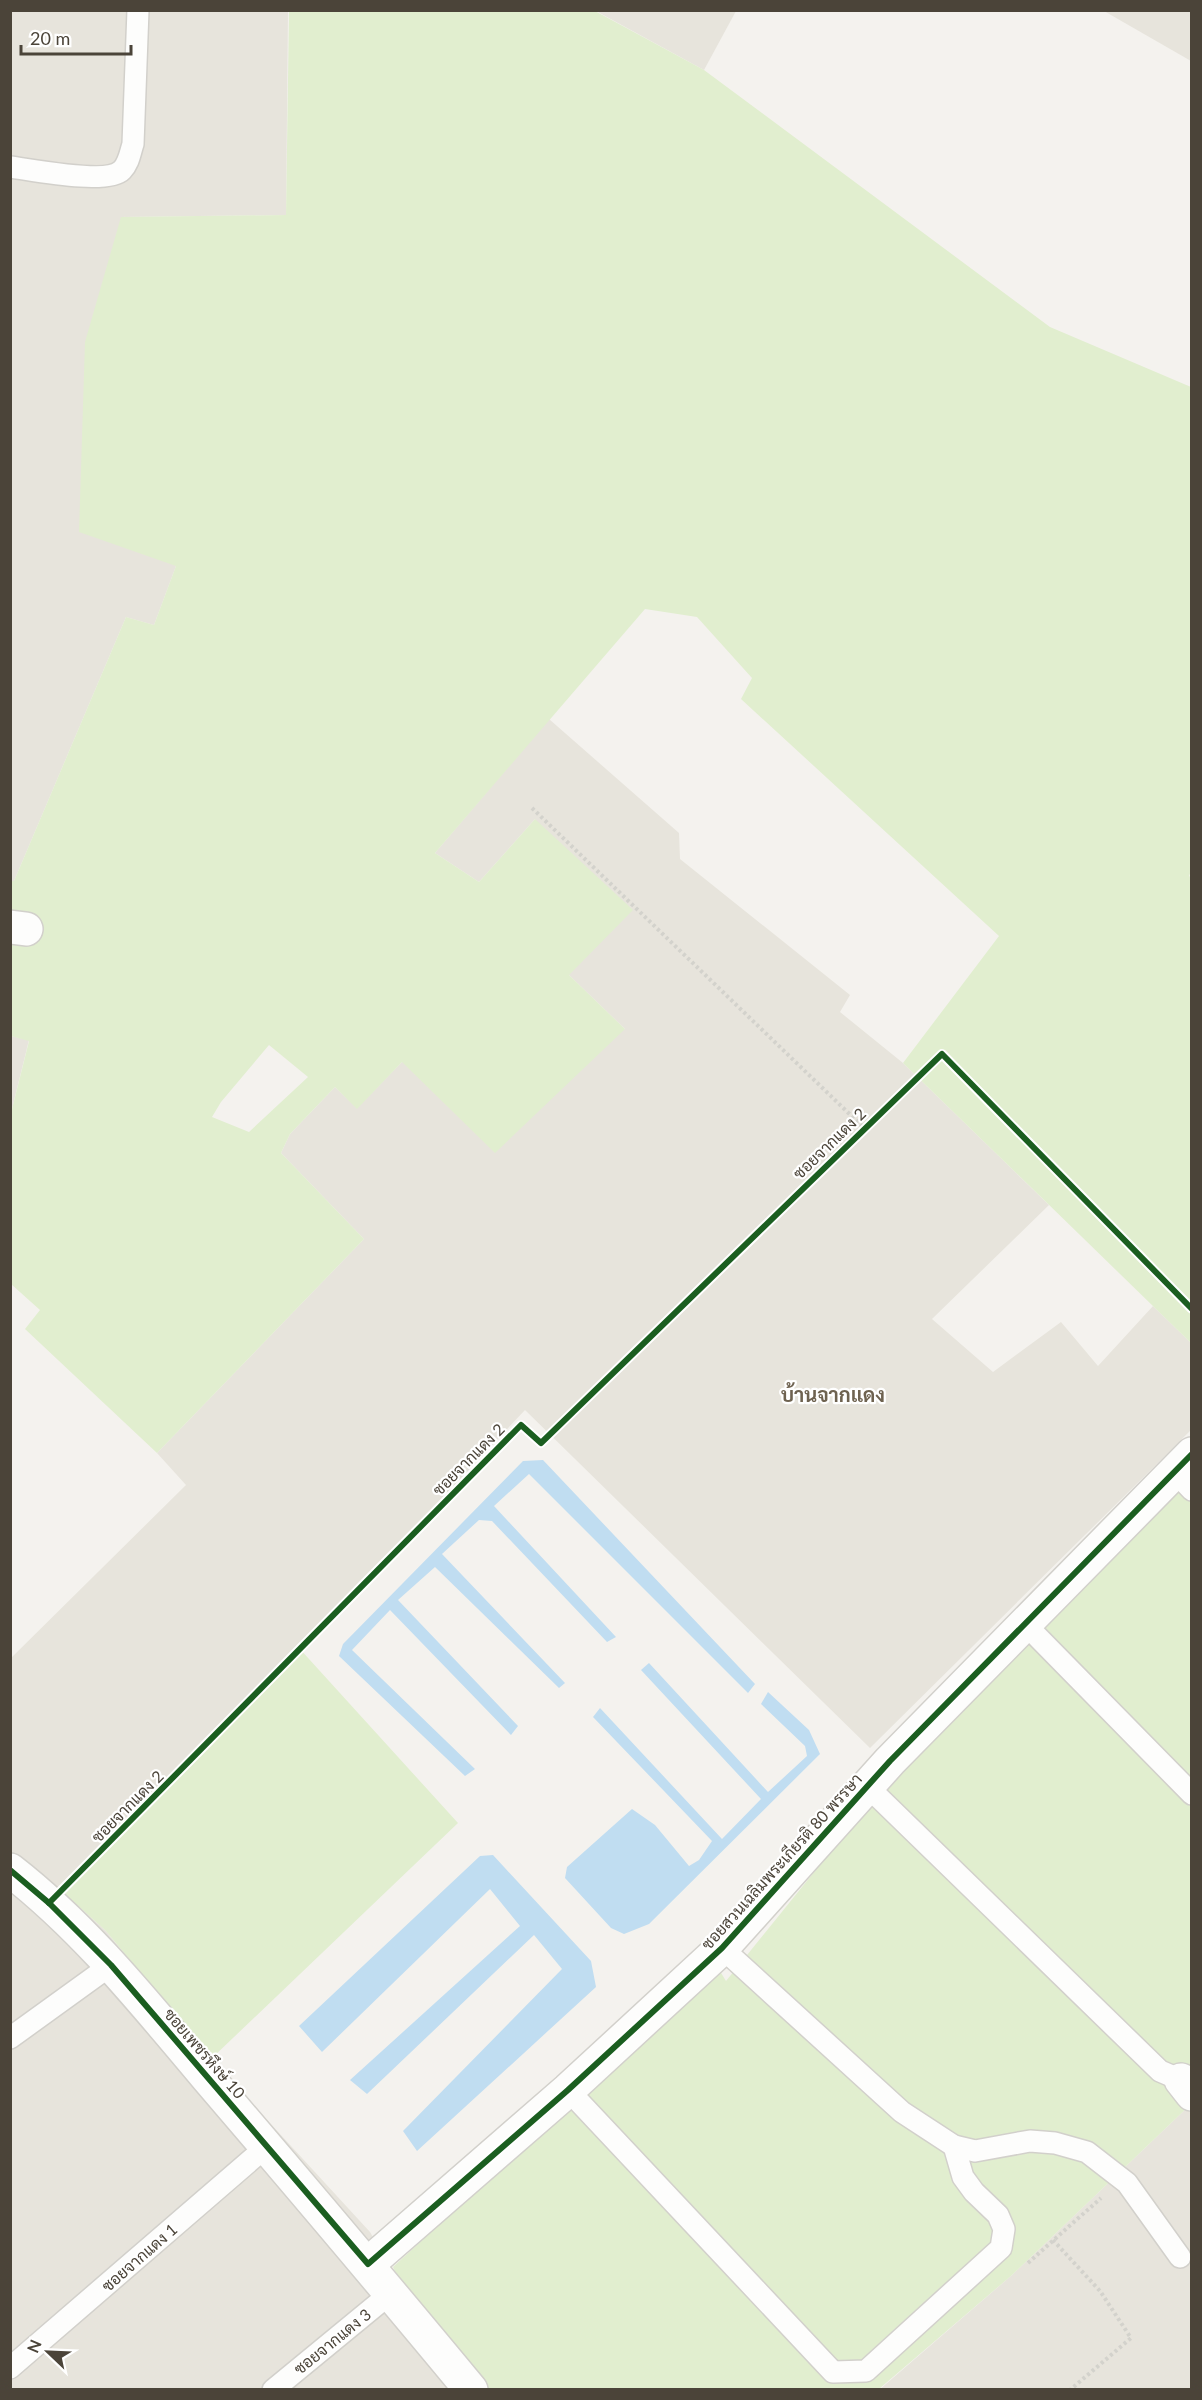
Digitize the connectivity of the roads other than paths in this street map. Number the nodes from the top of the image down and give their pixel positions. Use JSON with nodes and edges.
{"nodes":[{"id":1,"x":138,"y":10,"type":"edge"},
{"id":2,"x":10,"y":167,"type":"edge"},
{"id":3,"x":1186,"y":1472,"type":"edge"},
{"id":4,"x":1025,"y":1624,"type":"junction"},
{"id":5,"x":867,"y":1786,"type":"junction"},
{"id":6,"x":1191,"y":1794,"type":"edge"},
{"id":7,"x":10,"y":1870,"type":"edge"},
{"id":8,"x":722,"y":1948,"type":"junction"},
{"id":9,"x":111,"y":1965,"type":"junction"},
{"id":10,"x":10,"y":2038,"type":"edge"},
{"id":11,"x":1188,"y":2084,"type":"edge"},
{"id":12,"x":568,"y":2090,"type":"junction"},
{"id":13,"x":267,"y":2146,"type":"junction"},
{"id":14,"x":954,"y":2146,"type":"junction"},
{"id":15,"x":1180,"y":2257,"type":"dead end"},
{"id":16,"x":368,"y":2264,"type":"junction"},
{"id":17,"x":391,"y":2293,"type":"junction"},
{"id":18,"x":10,"y":2368,"type":"edge"},
{"id":19,"x":273,"y":2390,"type":"edge"},
{"id":20,"x":471,"y":2390,"type":"edge"}],
"edges":[{"from":1,"to":2,"type":"lane"},
{"from":3,"to":4,"type":"street","name":"ซอยสวนเฉลิมพระเกียรติ 80 พรรษา"},
{"from":4,"to":5,"type":"street","name":"ซอยสวนเฉลิมพระเกียรติ 80 พรรษา"},
{"from":4,"to":6,"type":"lane"},
{"from":5,"to":8,"type":"street","name":"ซอยสวนเฉลิมพระเกียรติ 80 พรรษา"},
{"from":5,"to":11,"type":"lane"},
{"from":7,"to":9,"type":"street","name":"ซอยเพชรหึงษ์ 10"},
{"from":8,"to":12,"type":"street","name":"ซอยสวนเฉลิมพระเกียรติ 80 พรรษา"},
{"from":8,"to":14,"type":"lane"},
{"from":9,"to":10,"type":"lane"},
{"from":9,"to":13,"type":"street","name":"ซอยเพชรหึงษ์ 10"},
{"from":12,"to":14,"type":"lane"},
{"from":12,"to":16,"type":"street","name":"ซอยสวนเฉลิมพระเกียรติ 80 พรรษา"},
{"from":13,"to":16,"type":"street","name":"ซอยเพชรหึงษ์ 10"},
{"from":13,"to":18,"type":"lane","name":"ซอยจากแดง 1"},
{"from":14,"to":15,"type":"lane"},
{"from":16,"to":17,"type":"street","name":"ซอยเพชรหึงษ์ 10"},
{"from":17,"to":19,"type":"lane","name":"ซอยจากแดง 3"},
{"from":17,"to":20,"type":"street","name":"ซอยเพชรหึงษ์ 10"}]}
